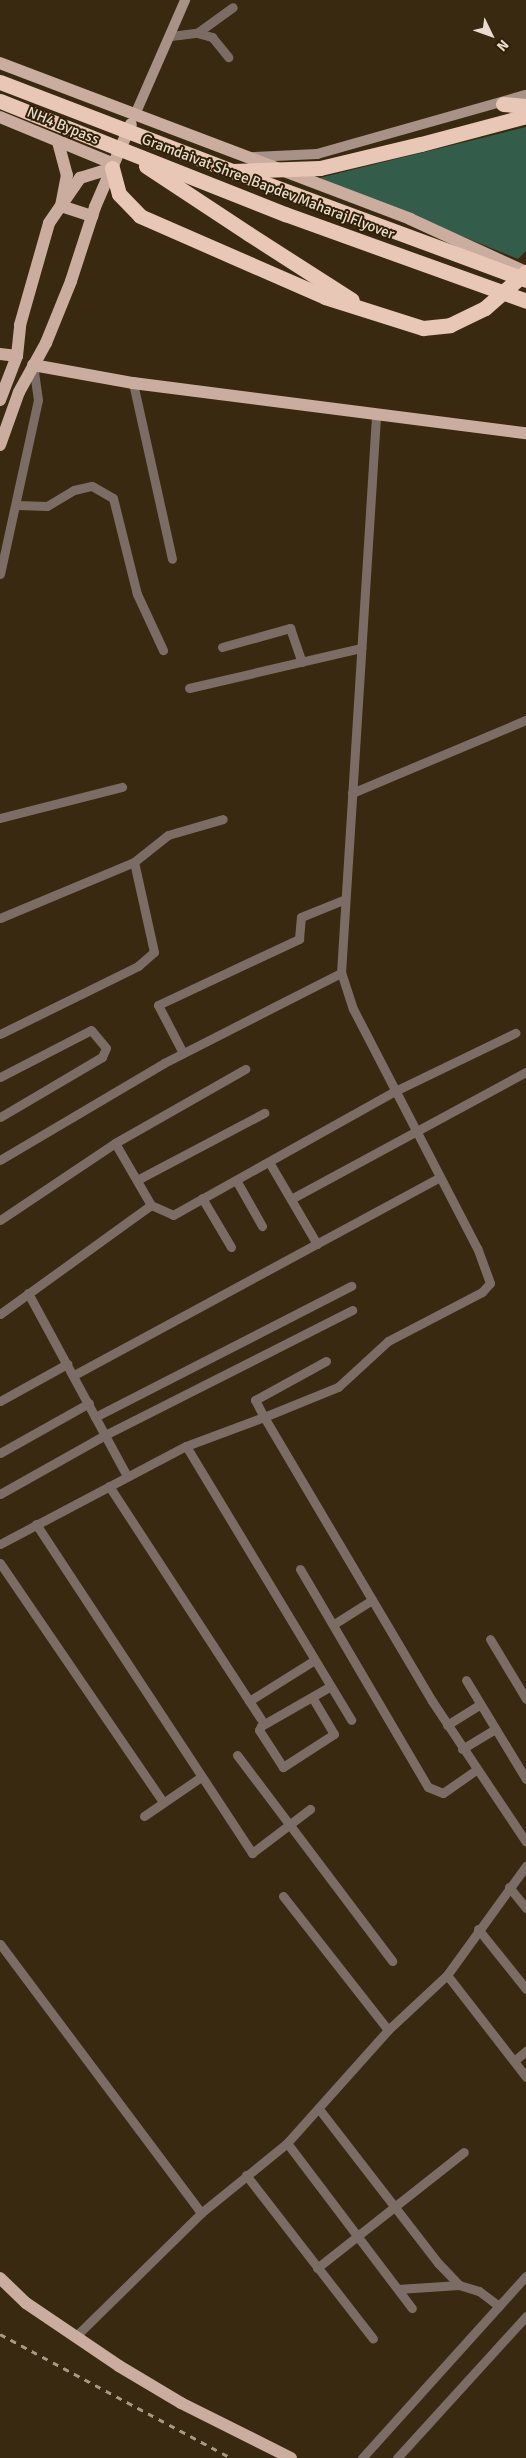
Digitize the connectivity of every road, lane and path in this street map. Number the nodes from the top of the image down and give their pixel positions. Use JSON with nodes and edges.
{"nodes":[{"id":1,"x":185,"y":0,"type":"edge"},
{"id":2,"x":232,"y":7,"type":"dead end"},
{"id":3,"x":197,"y":33,"type":"junction"},
{"id":4,"x":171,"y":36,"type":"junction"},
{"id":5,"x":228,"y":57,"type":"dead end"},
{"id":6,"x":0,"y":62,"type":"edge"},
{"id":7,"x":0,"y":82,"type":"edge"},
{"id":8,"x":526,"y":95,"type":"edge"},
{"id":9,"x":0,"y":101,"type":"edge"},
{"id":10,"x":503,"y":104,"type":"junction"},
{"id":11,"x":526,"y":106,"type":"edge"},
{"id":12,"x":526,"y":116,"type":"edge"},
{"id":13,"x":0,"y":117,"type":"edge"},
{"id":14,"x":134,"y":117,"type":"junction"},
{"id":15,"x":58,"y":142,"type":"junction"},
{"id":16,"x":118,"y":148,"type":"junction"},
{"id":17,"x":243,"y":156,"type":"junction"},
{"id":18,"x":113,"y":166,"type":"junction"},
{"id":19,"x":232,"y":171,"type":"junction"},
{"id":20,"x":61,"y":206,"type":"junction"},
{"id":21,"x":92,"y":216,"type":"junction"},
{"id":22,"x":522,"y":274,"type":"edge"},
{"id":23,"x":526,"y":301,"type":"edge"},
{"id":24,"x":384,"y":318,"type":"junction"},
{"id":25,"x":0,"y":354,"type":"edge"},
{"id":26,"x":17,"y":356,"type":"junction"},
{"id":27,"x":33,"y":365,"type":"junction"},
{"id":28,"x":4,"y":378,"type":"edge"},
{"id":29,"x":132,"y":383,"type":"junction"},
{"id":30,"x":0,"y":400,"type":"edge"},
{"id":31,"x":376,"y":416,"type":"junction"},
{"id":32,"x":526,"y":433,"type":"edge"},
{"id":33,"x":0,"y":445,"type":"edge"},
{"id":34,"x":17,"y":505,"type":"junction"},
{"id":35,"x":172,"y":559,"type":"dead end"},
{"id":36,"x":0,"y":574,"type":"edge"},
{"id":37,"x":222,"y":647,"type":"dead end"},
{"id":38,"x":360,"y":648,"type":"junction"},
{"id":39,"x":163,"y":650,"type":"dead end"},
{"id":40,"x":302,"y":662,"type":"junction"},
{"id":41,"x":189,"y":688,"type":"dead end"},
{"id":42,"x":526,"y":720,"type":"edge"},
{"id":43,"x":122,"y":786,"type":"dead end"},
{"id":44,"x":352,"y":793,"type":"junction"},
{"id":45,"x":0,"y":818,"type":"edge"},
{"id":46,"x":224,"y":819,"type":"dead end"},
{"id":47,"x":134,"y":862,"type":"junction"},
{"id":48,"x":343,"y":900,"type":"junction"},
{"id":49,"x":0,"y":918,"type":"edge"},
{"id":50,"x":341,"y":972,"type":"junction"},
{"id":51,"x":515,"y":1033,"type":"dead end"},
{"id":52,"x":0,"y":1034,"type":"edge"},
{"id":53,"x":183,"y":1053,"type":"junction"},
{"id":54,"x":245,"y":1069,"type":"dead end"},
{"id":55,"x":526,"y":1072,"type":"edge"},
{"id":56,"x":0,"y":1077,"type":"edge"},
{"id":57,"x":394,"y":1092,"type":"junction"},
{"id":58,"x":264,"y":1113,"type":"dead end"},
{"id":59,"x":0,"y":1117,"type":"edge"},
{"id":60,"x":416,"y":1132,"type":"junction"},
{"id":61,"x":115,"y":1143,"type":"junction"},
{"id":62,"x":0,"y":1160,"type":"edge"},
{"id":63,"x":269,"y":1162,"type":"junction"},
{"id":64,"x":440,"y":1177,"type":"junction"},
{"id":65,"x":137,"y":1180,"type":"junction"},
{"id":66,"x":236,"y":1180,"type":"junction"},
{"id":67,"x":202,"y":1198,"type":"junction"},
{"id":68,"x":291,"y":1199,"type":"junction"},
{"id":69,"x":151,"y":1205,"type":"junction"},
{"id":70,"x":0,"y":1220,"type":"edge"},
{"id":71,"x":262,"y":1226,"type":"dead end"},
{"id":72,"x":317,"y":1244,"type":"junction"},
{"id":73,"x":231,"y":1247,"type":"dead end"},
{"id":74,"x":351,"y":1286,"type":"dead end"},
{"id":75,"x":28,"y":1293,"type":"junction"},
{"id":76,"x":352,"y":1310,"type":"dead end"},
{"id":77,"x":0,"y":1314,"type":"edge"},
{"id":78,"x":326,"y":1361,"type":"dead end"},
{"id":79,"x":67,"y":1364,"type":"junction"},
{"id":80,"x":74,"y":1375,"type":"junction"},
{"id":81,"x":0,"y":1401,"type":"edge"},
{"id":82,"x":89,"y":1403,"type":"junction"},
{"id":83,"x":95,"y":1417,"type":"junction"},
{"id":84,"x":264,"y":1417,"type":"junction"},
{"id":85,"x":105,"y":1435,"type":"junction"},
{"id":86,"x":186,"y":1446,"type":"junction"},
{"id":87,"x":0,"y":1453,"type":"edge"},
{"id":88,"x":128,"y":1476,"type":"junction"},
{"id":89,"x":109,"y":1486,"type":"junction"},
{"id":90,"x":0,"y":1494,"type":"edge"},
{"id":91,"x":36,"y":1524,"type":"junction"},
{"id":92,"x":0,"y":1544,"type":"edge"},
{"id":93,"x":0,"y":1563,"type":"edge"},
{"id":94,"x":300,"y":1569,"type":"dead end"},
{"id":95,"x":372,"y":1600,"type":"junction"},
{"id":96,"x":334,"y":1624,"type":"junction"},
{"id":97,"x":490,"y":1639,"type":"dead end"},
{"id":98,"x":312,"y":1661,"type":"junction"},
{"id":99,"x":466,"y":1680,"type":"dead end"},
{"id":100,"x":329,"y":1686,"type":"junction"},
{"id":101,"x":312,"y":1697,"type":"junction"},
{"id":102,"x":526,"y":1699,"type":"edge"},
{"id":103,"x":249,"y":1701,"type":"junction"},
{"id":104,"x":480,"y":1704,"type":"junction"},
{"id":105,"x":261,"y":1719,"type":"dead end"},
{"id":106,"x":350,"y":1720,"type":"dead end"},
{"id":107,"x":447,"y":1725,"type":"junction"},
{"id":108,"x":495,"y":1729,"type":"junction"},
{"id":109,"x":462,"y":1749,"type":"junction"},
{"id":110,"x":237,"y":1755,"type":"dead end"},
{"id":111,"x":476,"y":1770,"type":"junction"},
{"id":112,"x":200,"y":1777,"type":"junction"},
{"id":113,"x":526,"y":1779,"type":"edge"},
{"id":114,"x":163,"y":1802,"type":"junction"},
{"id":115,"x":310,"y":1810,"type":"dead end"},
{"id":116,"x":144,"y":1816,"type":"dead end"},
{"id":117,"x":290,"y":1824,"type":"junction"},
{"id":118,"x":526,"y":1842,"type":"edge"},
{"id":119,"x":526,"y":1866,"type":"edge"},
{"id":120,"x":509,"y":1886,"type":"junction"},
{"id":121,"x":283,"y":1896,"type":"dead end"},
{"id":122,"x":526,"y":1908,"type":"edge"},
{"id":123,"x":478,"y":1930,"type":"junction"},
{"id":124,"x":0,"y":1944,"type":"edge"},
{"id":125,"x":392,"y":1961,"type":"dead end"},
{"id":126,"x":447,"y":1975,"type":"junction"},
{"id":127,"x":526,"y":1989,"type":"edge"},
{"id":128,"x":388,"y":2030,"type":"junction"},
{"id":129,"x":526,"y":2051,"type":"edge"},
{"id":130,"x":514,"y":2061,"type":"junction"},
{"id":131,"x":526,"y":2076,"type":"edge"},
{"id":132,"x":319,"y":2109,"type":"junction"},
{"id":133,"x":287,"y":2143,"type":"junction"},
{"id":134,"x":464,"y":2152,"type":"dead end"},
{"id":135,"x":246,"y":2175,"type":"junction"},
{"id":136,"x":394,"y":2206,"type":"junction"},
{"id":137,"x":201,"y":2213,"type":"junction"},
{"id":138,"x":356,"y":2237,"type":"junction"},
{"id":139,"x":317,"y":2268,"type":"junction"},
{"id":140,"x":526,"y":2276,"type":"edge"},
{"id":141,"x":0,"y":2278,"type":"edge"},
{"id":142,"x":458,"y":2285,"type":"junction"},
{"id":143,"x":398,"y":2289,"type":"junction"},
{"id":144,"x":499,"y":2306,"type":"junction"},
{"id":145,"x":412,"y":2308,"type":"dead end"},
{"id":146,"x":526,"y":2316,"type":"edge"},
{"id":147,"x":76,"y":2336,"type":"junction"},
{"id":148,"x":372,"y":2339,"type":"dead end"},
{"id":149,"x":291,"y":2458,"type":"edge"},
{"id":150,"x":362,"y":2458,"type":"edge"},
{"id":151,"x":397,"y":2458,"type":"edge"}],
"edges":[{"from":1,"to":4,"type":"street"},
{"from":2,"to":3,"type":"street"},
{"from":3,"to":4,"type":"street"},
{"from":3,"to":5,"type":"street"},
{"from":4,"to":14,"type":"street"},
{"from":6,"to":14,"type":"main road"},
{"from":7,"to":19,"type":"highway","name":"Gramdaivat Shree Bapdev Maharaj Flyover","bridge":true},
{"from":8,"to":10,"type":"street"},
{"from":9,"to":16,"type":"highway","name":"Gramdaivat Shree Bapdev Maharaj Flyover"},
{"from":10,"to":11,"type":"highway"},
{"from":10,"to":17,"type":"street"},
{"from":12,"to":19,"type":"highway","bridge":true},
{"from":13,"to":15,"type":"main road","name":"NH4 Bypass"},
{"from":14,"to":17,"type":"main road"},
{"from":14,"to":18,"type":"main road"},
{"from":15,"to":18,"type":"main road","name":"NH4 Bypass"},
{"from":15,"to":20,"type":"main road"},
{"from":16,"to":23,"type":"highway","name":"Gramdaivat Shree Bapdev Maharaj Flyover","bridge":true},
{"from":16,"to":24,"type":"highway","bridge":true},
{"from":17,"to":22,"type":"main road"},
{"from":18,"to":20,"type":"main road","name":"NH4 Bypass"},
{"from":18,"to":21,"type":"main road"},
{"from":18,"to":24,"type":"highway"},
{"from":19,"to":22,"type":"highway","name":"Gramdaivat Shree Bapdev Maharaj Flyover"},
{"from":20,"to":21,"type":"main road"},
{"from":20,"to":26,"type":"main road","name":"NH4 Bypass"},
{"from":21,"to":27,"type":"main road"},
{"from":22,"to":24,"type":"highway","bridge":true},
{"from":25,"to":26,"type":"main road"},
{"from":26,"to":28,"type":"main road","name":"NH4 Bypass"},
{"from":27,"to":29,"type":"main road"},
{"from":27,"to":33,"type":"main road"},
{"from":27,"to":34,"type":"street"},
{"from":28,"to":30,"type":"main road","name":"NH4 Bypass"},
{"from":29,"to":31,"type":"main road"},
{"from":29,"to":35,"type":"street"},
{"from":31,"to":32,"type":"main road"},
{"from":31,"to":38,"type":"street"},
{"from":34,"to":36,"type":"street"},
{"from":34,"to":39,"type":"street"},
{"from":37,"to":40,"type":"street"},
{"from":38,"to":40,"type":"street"},
{"from":38,"to":44,"type":"street"},
{"from":40,"to":41,"type":"street"},
{"from":42,"to":44,"type":"street"},
{"from":43,"to":45,"type":"street"},
{"from":44,"to":48,"type":"street"},
{"from":46,"to":47,"type":"street"},
{"from":47,"to":49,"type":"street"},
{"from":47,"to":52,"type":"street"},
{"from":48,"to":50,"type":"street"},
{"from":48,"to":53,"type":"street"},
{"from":50,"to":53,"type":"street"},
{"from":50,"to":57,"type":"street"},
{"from":51,"to":57,"type":"street"},
{"from":53,"to":62,"type":"street"},
{"from":54,"to":61,"type":"street"},
{"from":55,"to":60,"type":"street"},
{"from":56,"to":59,"type":"street"},
{"from":57,"to":60,"type":"street"},
{"from":57,"to":63,"type":"street"},
{"from":58,"to":65,"type":"street"},
{"from":60,"to":64,"type":"street"},
{"from":60,"to":68,"type":"street"},
{"from":61,"to":65,"type":"street"},
{"from":61,"to":70,"type":"street"},
{"from":63,"to":66,"type":"street"},
{"from":63,"to":68,"type":"street"},
{"from":64,"to":72,"type":"street"},
{"from":64,"to":84,"type":"street"},
{"from":65,"to":69,"type":"street"},
{"from":66,"to":67,"type":"street"},
{"from":66,"to":71,"type":"street"},
{"from":67,"to":69,"type":"street"},
{"from":67,"to":73,"type":"street"},
{"from":68,"to":72,"type":"street"},
{"from":69,"to":75,"type":"street"},
{"from":72,"to":80,"type":"street"},
{"from":74,"to":83,"type":"street"},
{"from":75,"to":77,"type":"street"},
{"from":75,"to":79,"type":"street"},
{"from":76,"to":85,"type":"street"},
{"from":78,"to":84,"type":"street"},
{"from":79,"to":80,"type":"street"},
{"from":79,"to":81,"type":"street"},
{"from":80,"to":82,"type":"street"},
{"from":82,"to":83,"type":"street"},
{"from":82,"to":87,"type":"street"},
{"from":83,"to":85,"type":"street"},
{"from":84,"to":86,"type":"street"},
{"from":84,"to":95,"type":"street"},
{"from":85,"to":88,"type":"street"},
{"from":85,"to":90,"type":"street"},
{"from":86,"to":88,"type":"street"},
{"from":86,"to":98,"type":"street"},
{"from":88,"to":89,"type":"street"},
{"from":89,"to":91,"type":"street"},
{"from":89,"to":103,"type":"street"},
{"from":91,"to":92,"type":"street"},
{"from":91,"to":112,"type":"street"},
{"from":93,"to":114,"type":"street"},
{"from":94,"to":96,"type":"street"},
{"from":95,"to":96,"type":"street"},
{"from":95,"to":107,"type":"street"},
{"from":96,"to":111,"type":"street"},
{"from":97,"to":102,"type":"street"},
{"from":98,"to":100,"type":"street"},
{"from":98,"to":103,"type":"street"},
{"from":99,"to":104,"type":"street"},
{"from":100,"to":101,"type":"street"},
{"from":100,"to":106,"type":"street"},
{"from":101,"to":101,"type":"street"},
{"from":103,"to":105,"type":"street"},
{"from":104,"to":107,"type":"street"},
{"from":104,"to":108,"type":"street"},
{"from":107,"to":109,"type":"street"},
{"from":108,"to":109,"type":"street"},
{"from":108,"to":113,"type":"street"},
{"from":109,"to":111,"type":"street"},
{"from":110,"to":117,"type":"street"},
{"from":111,"to":118,"type":"street"},
{"from":112,"to":114,"type":"street"},
{"from":112,"to":117,"type":"street"},
{"from":114,"to":116,"type":"street"},
{"from":115,"to":117,"type":"street"},
{"from":117,"to":125,"type":"street"},
{"from":119,"to":120,"type":"street"},
{"from":120,"to":122,"type":"street"},
{"from":120,"to":123,"type":"street"},
{"from":121,"to":128,"type":"street"},
{"from":123,"to":126,"type":"street"},
{"from":123,"to":127,"type":"street"},
{"from":124,"to":137,"type":"street"},
{"from":126,"to":128,"type":"street"},
{"from":126,"to":130,"type":"street"},
{"from":128,"to":132,"type":"street"},
{"from":129,"to":130,"type":"street"},
{"from":130,"to":131,"type":"street"},
{"from":132,"to":133,"type":"street"},
{"from":132,"to":136,"type":"street"},
{"from":133,"to":135,"type":"street"},
{"from":133,"to":138,"type":"street"},
{"from":134,"to":136,"type":"street"},
{"from":135,"to":137,"type":"street"},
{"from":135,"to":139,"type":"street"},
{"from":136,"to":138,"type":"street"},
{"from":136,"to":142,"type":"street"},
{"from":137,"to":147,"type":"street"},
{"from":138,"to":139,"type":"street"},
{"from":138,"to":143,"type":"street"},
{"from":139,"to":148,"type":"street"},
{"from":140,"to":144,"type":"street"},
{"from":141,"to":147,"type":"main road"},
{"from":142,"to":143,"type":"street"},
{"from":142,"to":144,"type":"street"},
{"from":143,"to":145,"type":"street"},
{"from":144,"to":150,"type":"street"},
{"from":146,"to":151,"type":"street"},
{"from":147,"to":149,"type":"main road"}]}
